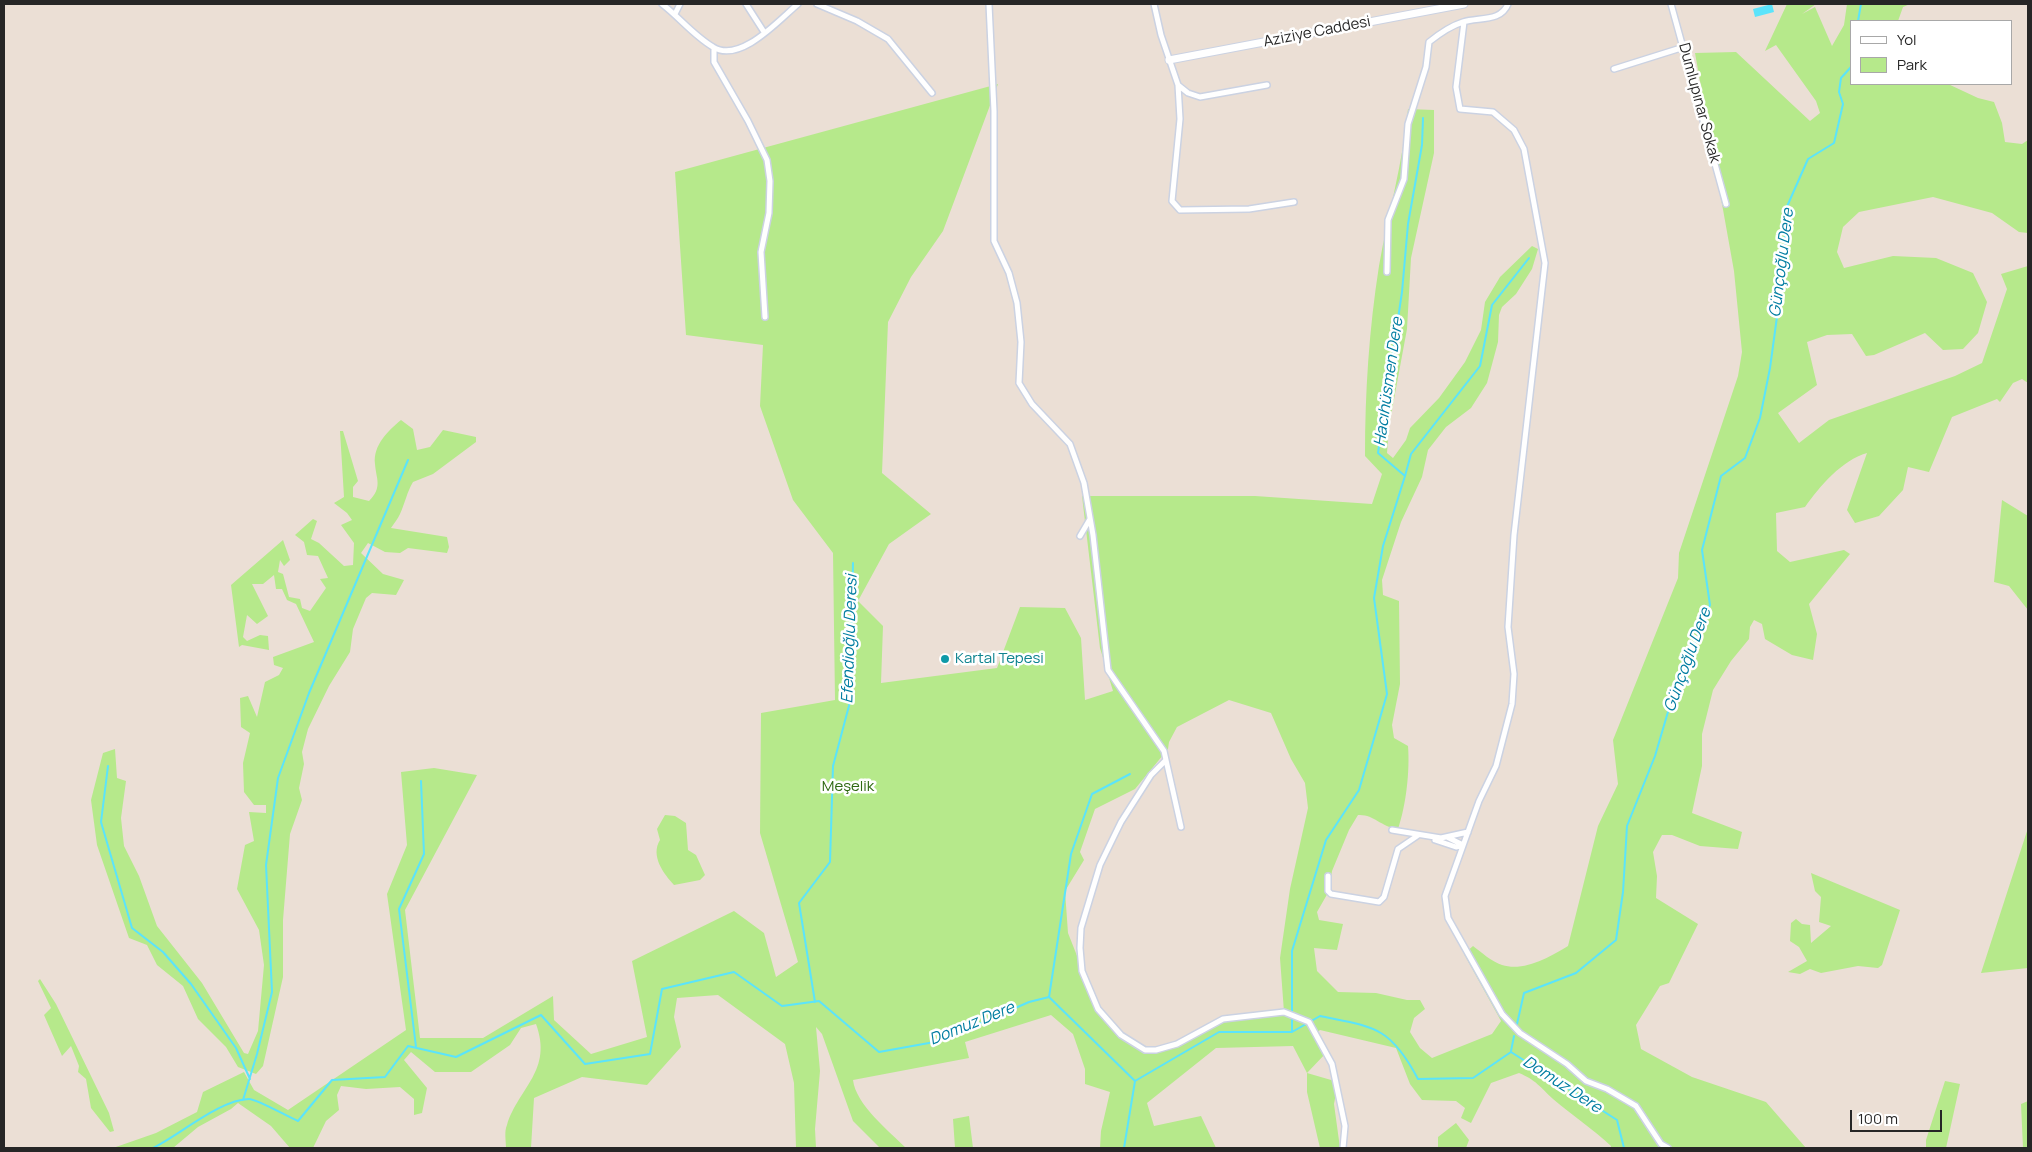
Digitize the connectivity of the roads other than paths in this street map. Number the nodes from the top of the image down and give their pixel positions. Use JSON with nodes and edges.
{"nodes":[{"id":1,"x":662,"y":4,"type":"edge"},
{"id":2,"x":680,"y":4,"type":"edge"},
{"id":3,"x":746,"y":4,"type":"edge"},
{"id":4,"x":798,"y":4,"type":"edge"},
{"id":5,"x":817,"y":4,"type":"edge"},
{"id":6,"x":989,"y":4,"type":"edge"},
{"id":7,"x":1154,"y":4,"type":"edge"},
{"id":8,"x":1464,"y":4,"type":"edge"},
{"id":9,"x":1508,"y":4,"type":"edge"},
{"id":10,"x":1671,"y":4,"type":"edge"},
{"id":11,"x":675,"y":14,"type":"junction"},
{"id":12,"x":1464,"y":22,"type":"junction"},
{"id":13,"x":764,"y":32,"type":"junction"},
{"id":14,"x":1684,"y":47,"type":"junction"},
{"id":15,"x":714,"y":48,"type":"junction"},
{"id":16,"x":1169,"y":60,"type":"junction"},
{"id":17,"x":1614,"y":69,"type":"dead end"},
{"id":18,"x":1178,"y":85,"type":"junction"},
{"id":19,"x":1267,"y":85,"type":"dead end"},
{"id":20,"x":932,"y":93,"type":"dead end"},
{"id":21,"x":1294,"y":202,"type":"dead end"},
{"id":22,"x":1726,"y":204,"type":"dead end"},
{"id":23,"x":1386,"y":272,"type":"dead end"},
{"id":24,"x":765,"y":317,"type":"dead end"},
{"id":25,"x":1090,"y":518,"type":"junction"},
{"id":26,"x":1080,"y":536,"type":"dead end"},
{"id":27,"x":1166,"y":760,"type":"junction"},
{"id":28,"x":1181,"y":827,"type":"dead end"},
{"id":29,"x":1392,"y":830,"type":"dead end"},
{"id":30,"x":1468,"y":832,"type":"junction"},
{"id":31,"x":1417,"y":836,"type":"junction"},
{"id":32,"x":1428,"y":837,"type":"junction"},
{"id":33,"x":1446,"y":837,"type":"junction"},
{"id":34,"x":1463,"y":845,"type":"junction"},
{"id":35,"x":1328,"y":876,"type":"dead end"},
{"id":36,"x":1343,"y":1148,"type":"edge"},
{"id":37,"x":1668,"y":1148,"type":"edge"}],
"edges":[{"from":1,"to":11,"type":"street"},
{"from":2,"to":11,"type":"street"},
{"from":3,"to":13,"type":"street"},
{"from":4,"to":13,"type":"street"},
{"from":5,"to":20,"type":"street"},
{"from":6,"to":25,"type":"street"},
{"from":7,"to":16,"type":"street"},
{"from":8,"to":16,"type":"street","name":"Aziziye Caddesi"},
{"from":9,"to":12,"type":"street"},
{"from":10,"to":14,"type":"street","name":"Dumlupınar Sokak"},
{"from":11,"to":15,"type":"street"},
{"from":12,"to":23,"type":"street"},
{"from":12,"to":30,"type":"street"},
{"from":13,"to":15,"type":"street"},
{"from":14,"to":17,"type":"street"},
{"from":14,"to":22,"type":"street","name":"Dumlupınar Sokak"},
{"from":15,"to":24,"type":"street"},
{"from":16,"to":18,"type":"street"},
{"from":18,"to":19,"type":"street"},
{"from":18,"to":21,"type":"street"},
{"from":25,"to":26,"type":"street"},
{"from":25,"to":27,"type":"street"},
{"from":27,"to":28,"type":"street"},
{"from":27,"to":36,"type":"street"},
{"from":29,"to":31,"type":"street"},
{"from":30,"to":33,"type":"street"},
{"from":30,"to":34,"type":"street"},
{"from":31,"to":32,"type":"street"},
{"from":31,"to":35,"type":"street"},
{"from":32,"to":33,"type":"street"},
{"from":32,"to":34,"type":"street"},
{"from":33,"to":34,"type":"street"},
{"from":34,"to":37,"type":"street"}]}
